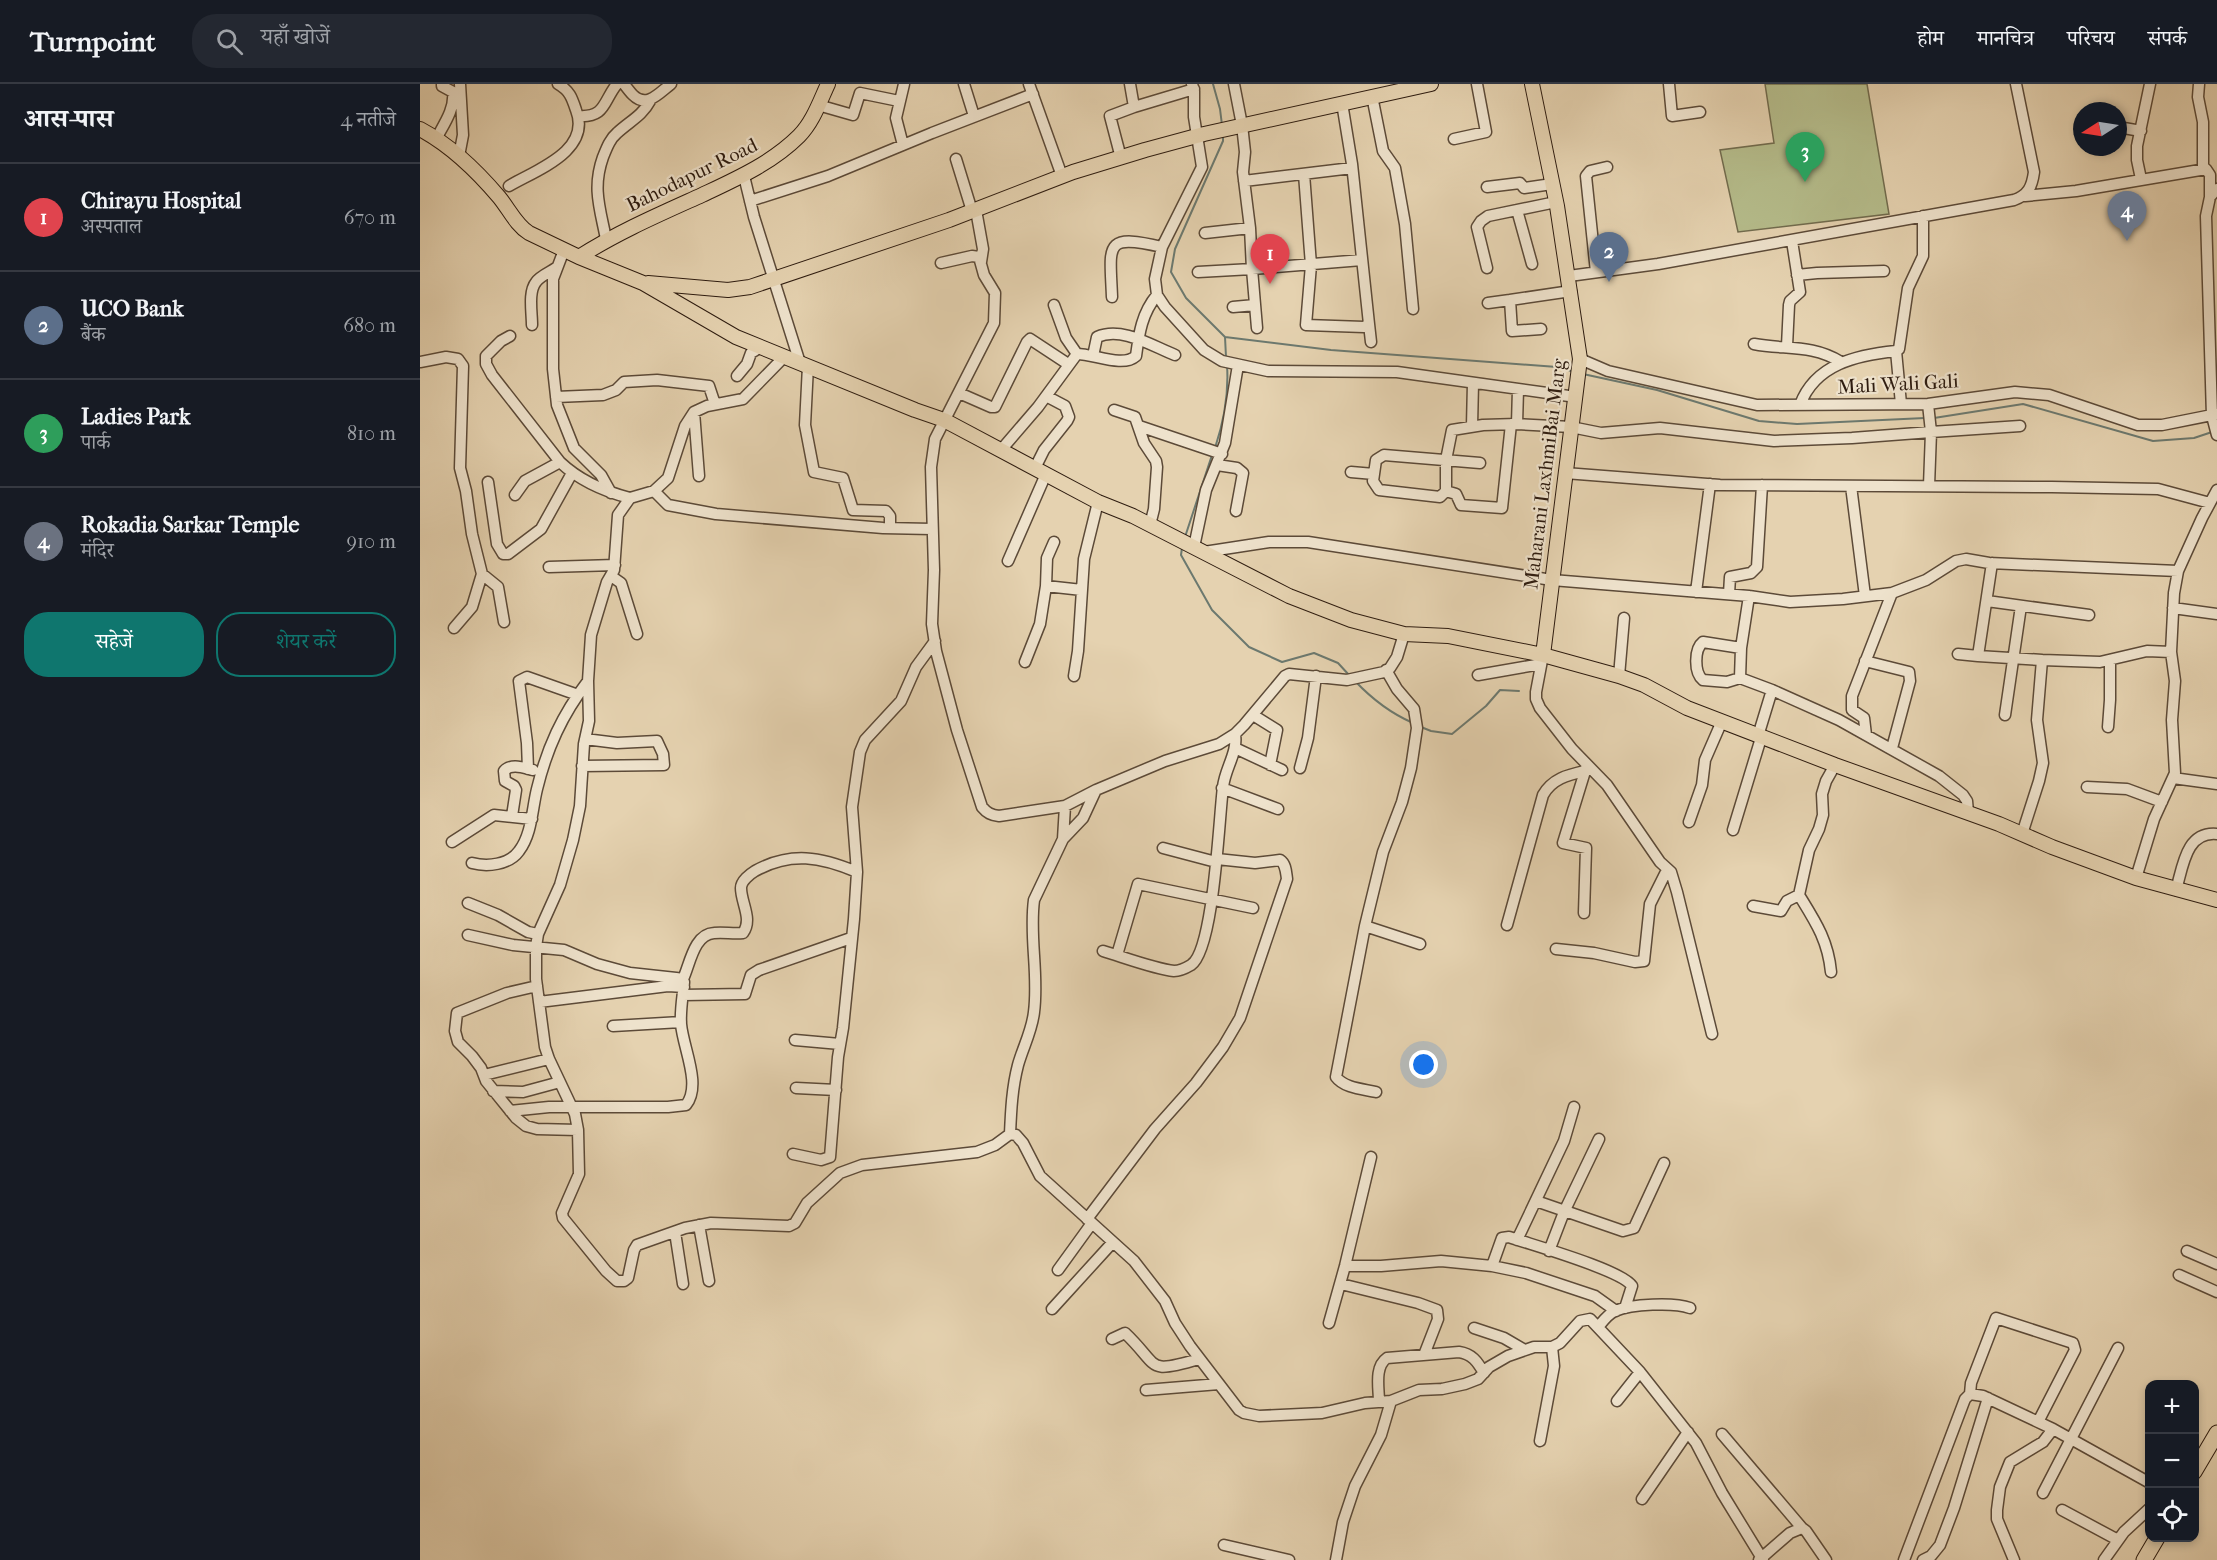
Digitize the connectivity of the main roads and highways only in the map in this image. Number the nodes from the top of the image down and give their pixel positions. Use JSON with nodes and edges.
{"nodes":[{"id":1,"x":828,"y":84,"type":"edge"},
{"id":2,"x":1532,"y":84,"type":"edge"},
{"id":3,"x":1424,"y":85,"type":"edge"},
{"id":4,"x":420,"y":129,"type":"edge"},
{"id":5,"x":579,"y":257,"type":"junction"},
{"id":6,"x":643,"y":283,"type":"junction"},
{"id":7,"x":1542,"y":660,"type":"junction"},
{"id":8,"x":2217,"y":900,"type":"edge"},
{"id":9,"x":2217,"y":1433,"type":"edge"},
{"id":10,"x":2199,"y":1464,"type":"edge"},
{"id":11,"x":2155,"y":1542,"type":"edge"},
{"id":12,"x":2144,"y":1560,"type":"edge"}],
"edges":[{"from":1,"to":5,"type":"main road","name":"Bahodapur Road"},
{"from":2,"to":7,"type":"main road","name":"Maharani LaxhmiBai Marg"},
{"from":3,"to":6,"type":"main road"},
{"from":4,"to":5,"type":"main road"},
{"from":5,"to":6,"type":"main road"},
{"from":6,"to":7,"type":"main road"},
{"from":7,"to":8,"type":"main road"},
{"from":9,"to":10,"type":"highway"},
{"from":11,"to":12,"type":"highway"}]}
